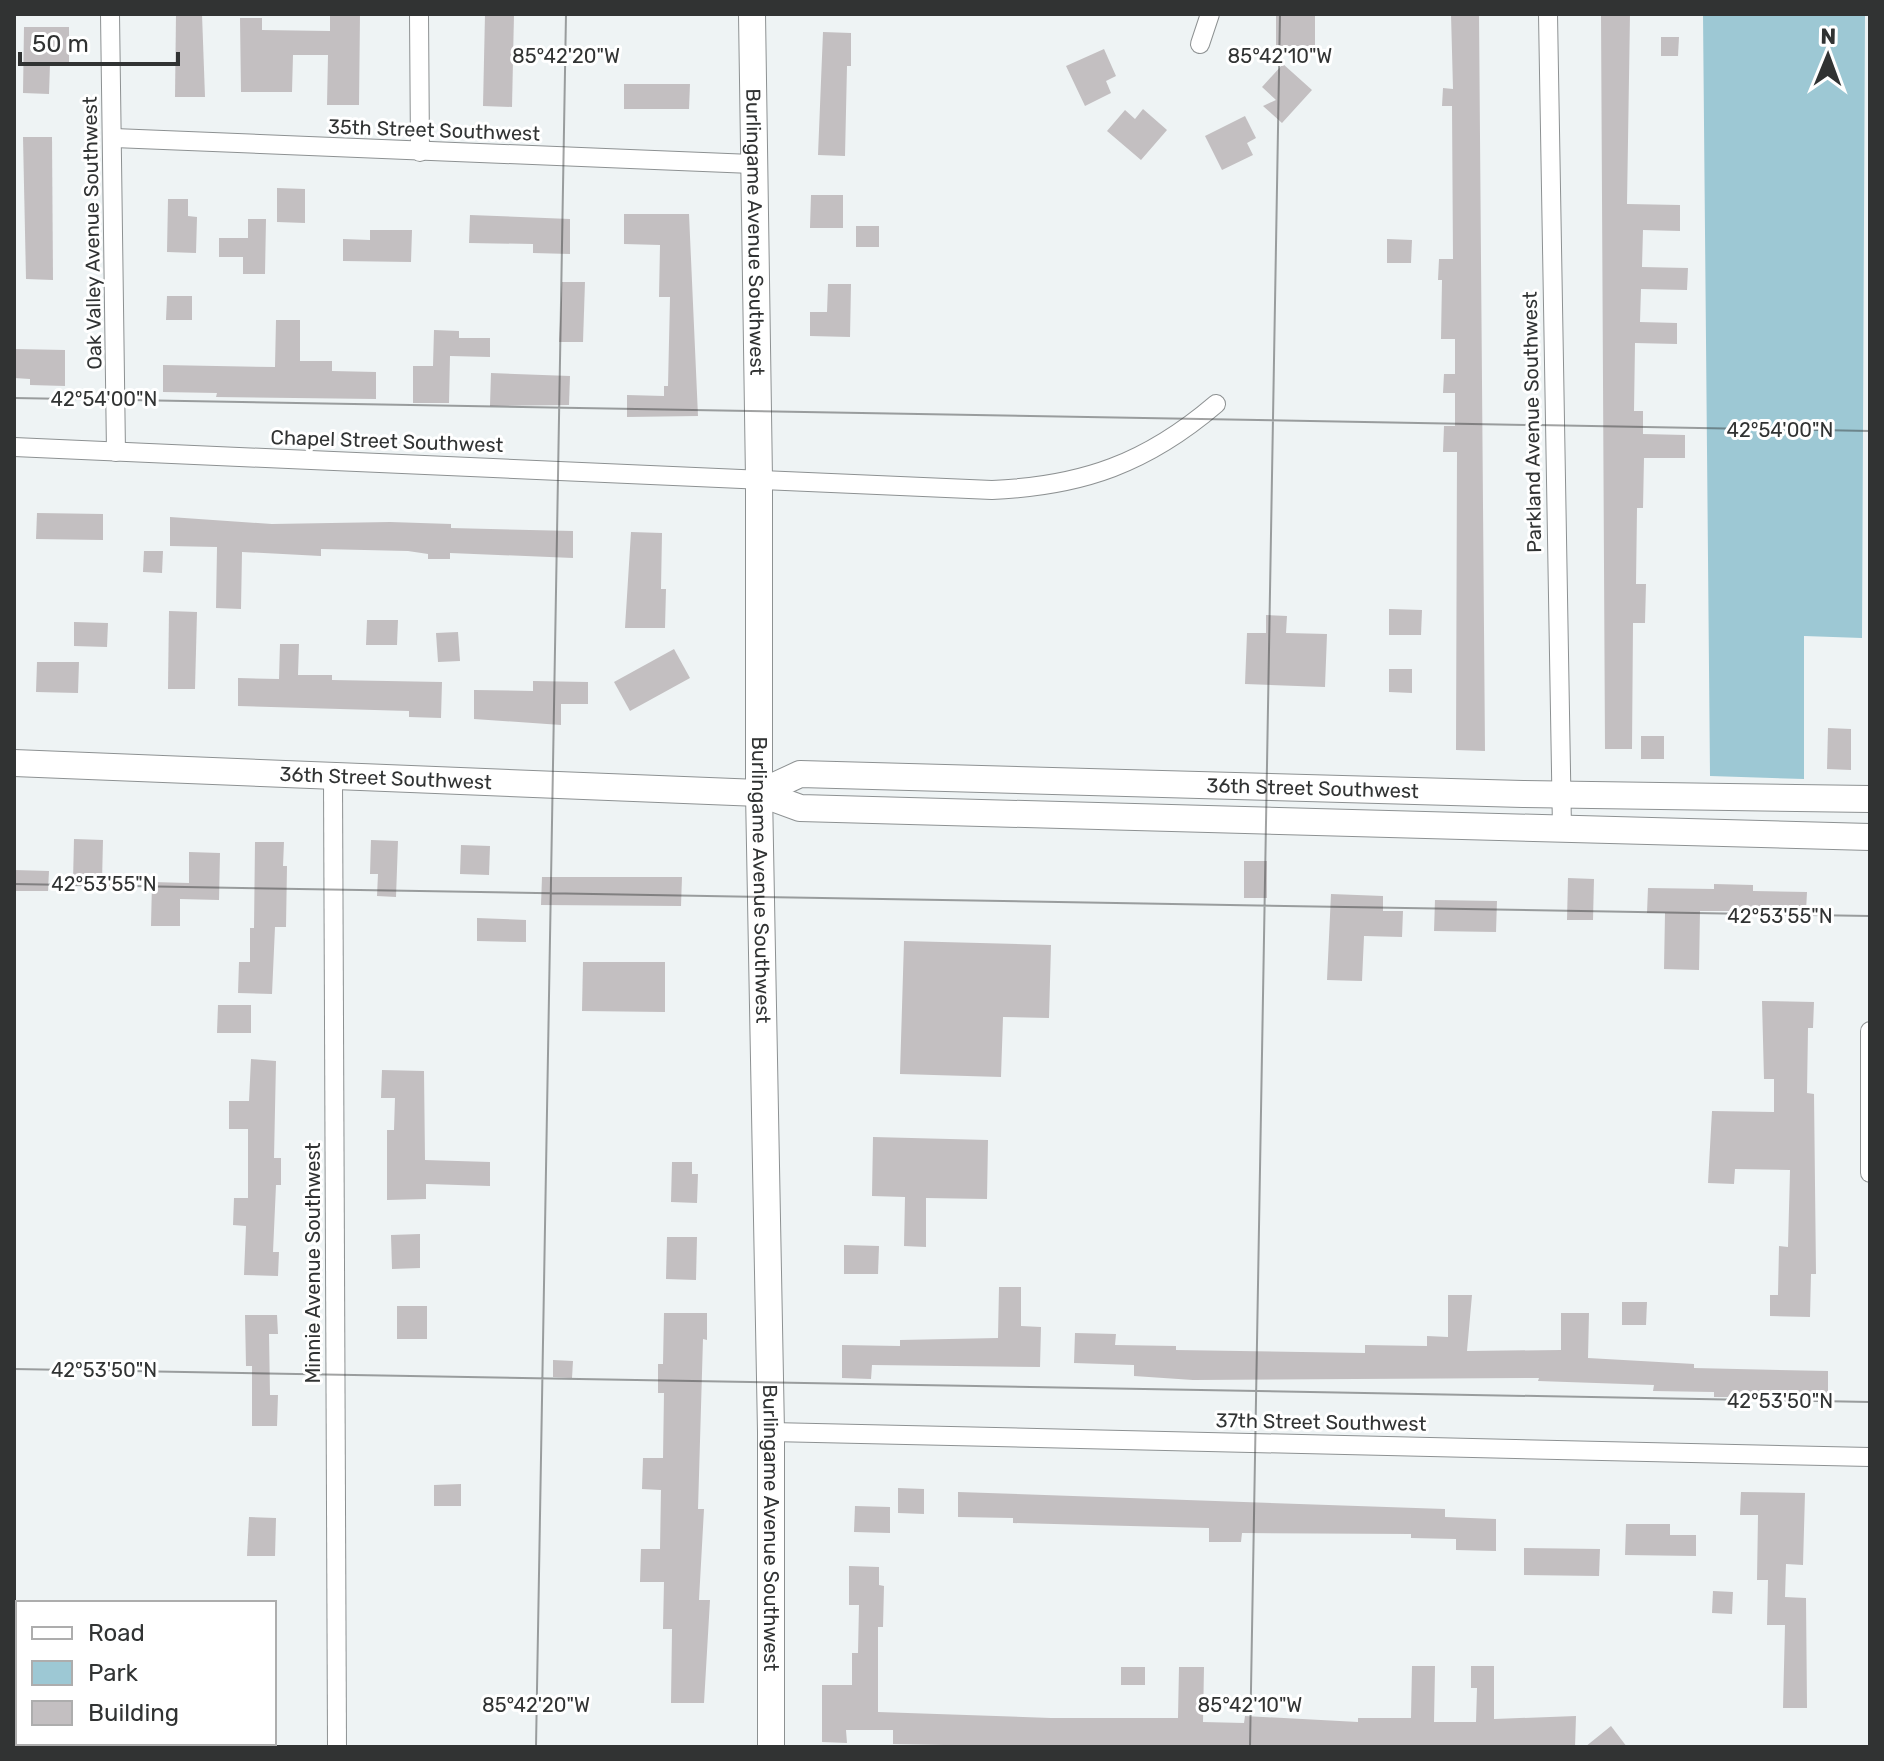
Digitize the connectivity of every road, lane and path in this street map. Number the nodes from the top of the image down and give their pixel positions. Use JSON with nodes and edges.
{"nodes":[{"id":1,"x":110,"y":14,"type":"edge"},
{"id":2,"x":419,"y":14,"type":"edge"},
{"id":3,"x":752,"y":14,"type":"edge"},
{"id":4,"x":1210,"y":14,"type":"edge"},
{"id":5,"x":1548,"y":14,"type":"edge"},
{"id":6,"x":1200,"y":44,"type":"dead end"},
{"id":7,"x":114,"y":138,"type":"junction"},
{"id":8,"x":420,"y":152,"type":"junction"},
{"id":9,"x":752,"y":164,"type":"junction"},
{"id":10,"x":1216,"y":404,"type":"dead end"},
{"id":11,"x":14,"y":447,"type":"edge"},
{"id":12,"x":116,"y":452,"type":"junction"},
{"id":13,"x":759,"y":479,"type":"junction"},
{"id":14,"x":14,"y":763,"type":"edge"},
{"id":15,"x":333,"y":779,"type":"junction"},
{"id":16,"x":1151,"y":785,"type":"junction"},
{"id":17,"x":759,"y":793,"type":"junction"},
{"id":18,"x":1560,"y":794,"type":"junction"},
{"id":19,"x":1870,"y":799,"type":"edge"},
{"id":20,"x":1048,"y":815,"type":"junction"},
{"id":21,"x":1562,"y":829,"type":"junction"},
{"id":22,"x":1870,"y":837,"type":"edge"},
{"id":23,"x":1870,"y":1032,"type":"edge"},
{"id":24,"x":1870,"y":1173,"type":"edge"},
{"id":25,"x":771,"y":1432,"type":"junction"},
{"id":26,"x":1870,"y":1457,"type":"edge"},
{"id":27,"x":337,"y":1747,"type":"edge"},
{"id":28,"x":771,"y":1747,"type":"edge"}],
"edges":[{"from":1,"to":7,"type":"street","name":"Oak Valley Avenue Southwest"},
{"from":2,"to":8,"type":"street"},
{"from":3,"to":9,"type":"street","name":"Burlingame Avenue Southwest"},
{"from":4,"to":6,"type":"street"},
{"from":5,"to":18,"type":"street","name":"Parkland Avenue Southwest"},
{"from":7,"to":8,"type":"street","name":"35th Street Southwest"},
{"from":7,"to":12,"type":"street","name":"Oak Valley Avenue Southwest"},
{"from":8,"to":9,"type":"street","name":"35th Street Southwest"},
{"from":9,"to":13,"type":"street","name":"Burlingame Avenue Southwest"},
{"from":10,"to":13,"type":"street","name":"Chapel Street Southwest"},
{"from":11,"to":12,"type":"street","name":"Chapel Street Southwest"},
{"from":12,"to":13,"type":"street","name":"Chapel Street Southwest"},
{"from":13,"to":17,"type":"street","name":"Burlingame Avenue Southwest"},
{"from":14,"to":15,"type":"street","name":"36th Street Southwest"},
{"from":15,"to":17,"type":"street","name":"36th Street Southwest"},
{"from":15,"to":27,"type":"street","name":"Minnie Avenue Southwest"},
{"from":16,"to":17,"type":"street","name":"36th Street Southwest"},
{"from":16,"to":18,"type":"street","name":"36th Street Southwest"},
{"from":16,"to":20,"type":"street"},
{"from":17,"to":20,"type":"street","name":"36th Street Southwest"},
{"from":17,"to":25,"type":"street","name":"Burlingame Avenue Southwest"},
{"from":18,"to":19,"type":"street","name":"36th Street Southwest"},
{"from":18,"to":21,"type":"street","name":"Parkland Avenue Southwest"},
{"from":20,"to":21,"type":"street","name":"36th Street Southwest"},
{"from":21,"to":22,"type":"street","name":"36th Street Southwest"},
{"from":23,"to":24,"type":"street"},
{"from":25,"to":26,"type":"street","name":"37th Street Southwest"},
{"from":25,"to":28,"type":"street","name":"Burlingame Avenue Southwest"}]}
